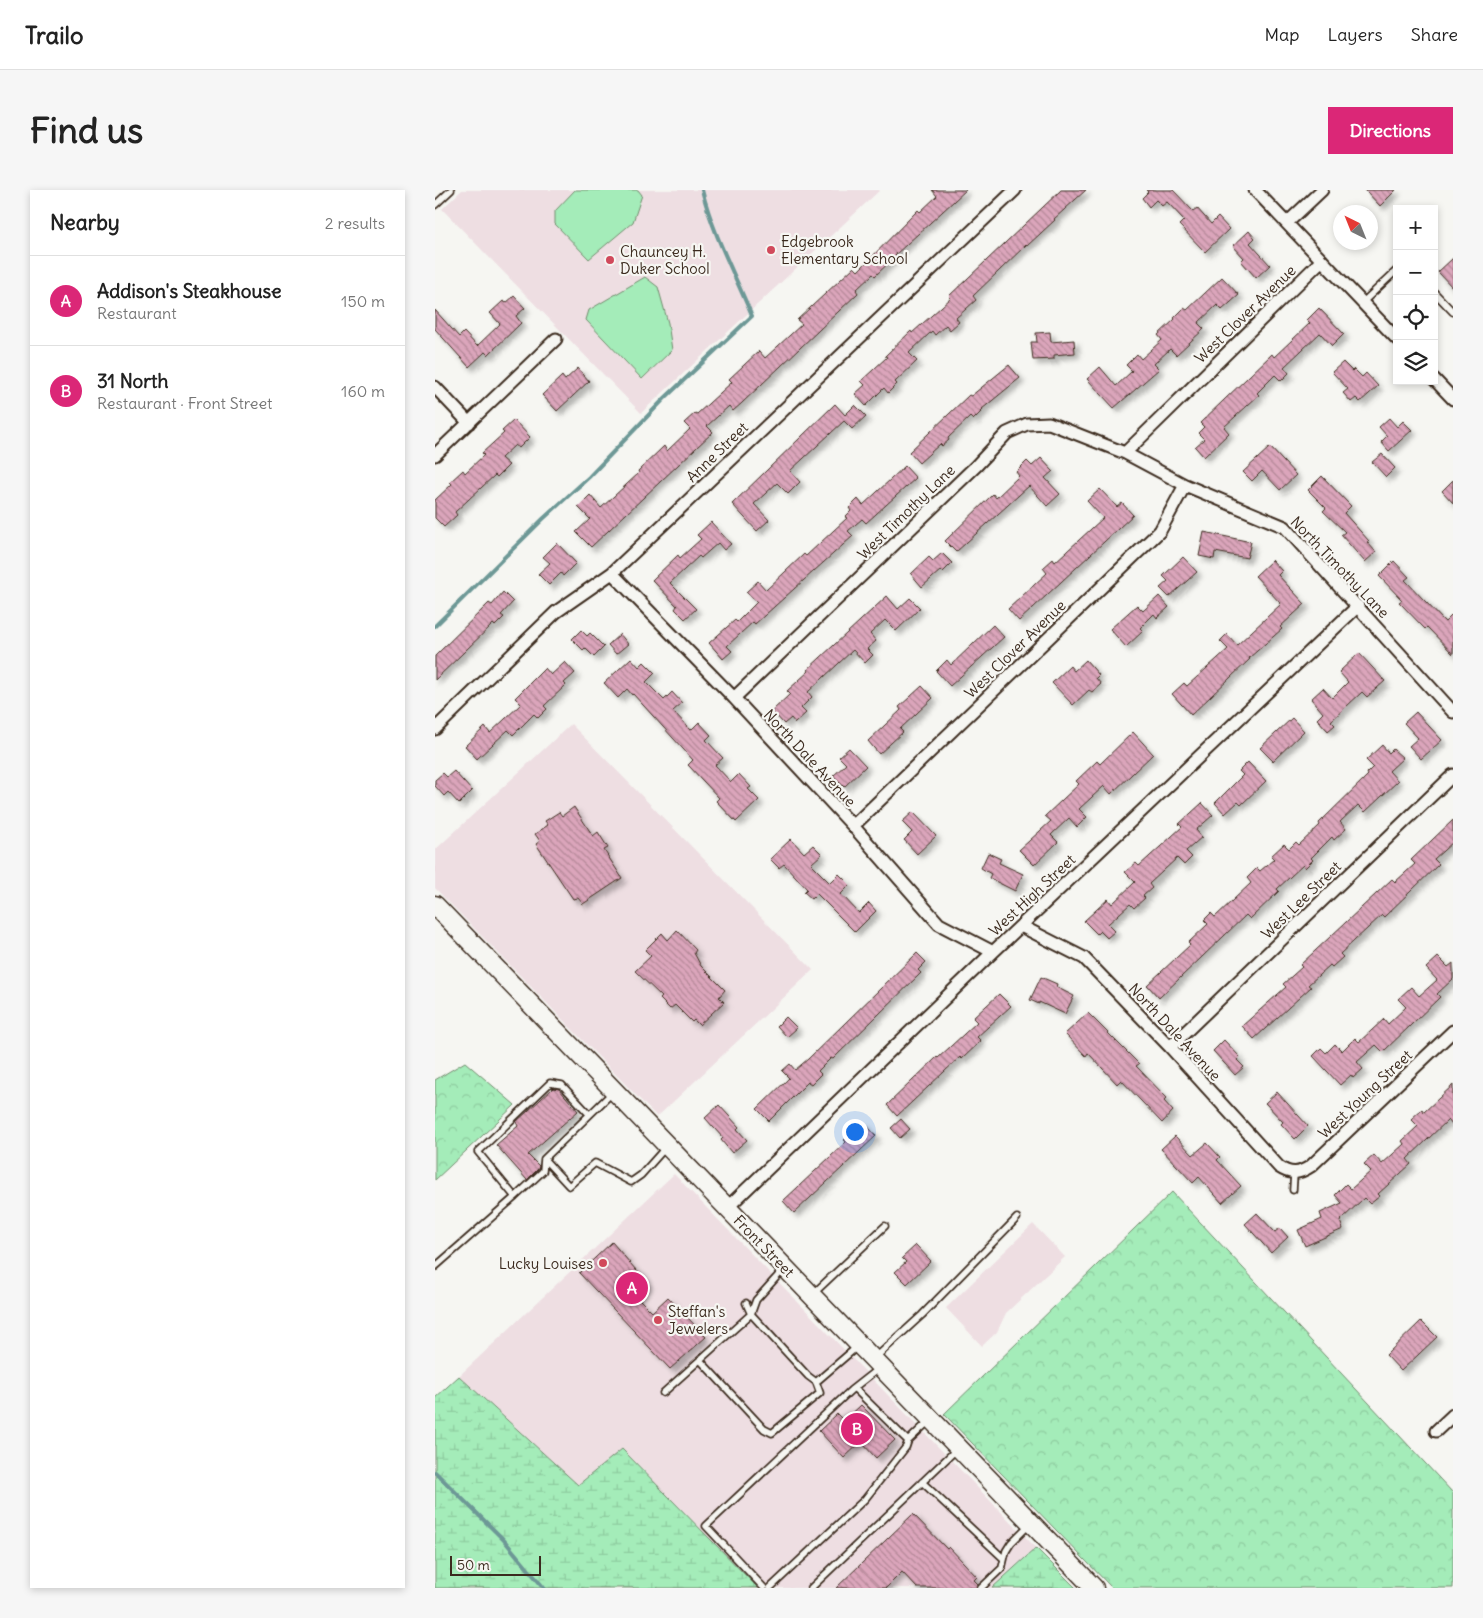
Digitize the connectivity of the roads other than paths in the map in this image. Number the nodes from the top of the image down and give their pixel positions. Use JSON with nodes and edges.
{"nodes":[{"id":1,"x":451,"y":190,"type":"edge"},
{"id":2,"x":1015,"y":190,"type":"edge"},
{"id":3,"x":1255,"y":190,"type":"edge"},
{"id":4,"x":1322,"y":190,"type":"edge"},
{"id":5,"x":435,"y":205,"type":"edge"},
{"id":6,"x":1287,"y":223,"type":"junction"},
{"id":7,"x":1322,"y":260,"type":"junction"},
{"id":8,"x":1393,"y":274,"type":"edge"},
{"id":9,"x":1437,"y":295,"type":"edge"},
{"id":10,"x":1362,"y":303,"type":"junction"},
{"id":11,"x":1453,"y":312,"type":"edge"},
{"id":12,"x":1393,"y":335,"type":"edge"},
{"id":13,"x":556,"y":339,"type":"dead end"},
{"id":14,"x":1438,"y":383,"type":"edge"},
{"id":15,"x":435,"y":387,"type":"edge"},
{"id":16,"x":1453,"y":399,"type":"edge"},
{"id":17,"x":469,"y":423,"type":"junction"},
{"id":18,"x":1125,"y":453,"type":"junction"},
{"id":19,"x":435,"y":455,"type":"edge"},
{"id":20,"x":1185,"y":485,"type":"junction"},
{"id":21,"x":612,"y":573,"type":"junction"},
{"id":22,"x":1358,"y":606,"type":"junction"},
{"id":23,"x":734,"y":698,"type":"junction"},
{"id":24,"x":1453,"y":712,"type":"edge"},
{"id":25,"x":435,"y":729,"type":"edge"},
{"id":26,"x":1453,"y":775,"type":"edge"},
{"id":27,"x":853,"y":826,"type":"junction"},
{"id":28,"x":435,"y":905,"type":"edge"},
{"id":29,"x":1021,"y":926,"type":"junction"},
{"id":30,"x":993,"y":952,"type":"junction"},
{"id":31,"x":1453,"y":1031,"type":"edge"},
{"id":32,"x":1169,"y":1047,"type":"junction"},
{"id":33,"x":614,"y":1090,"type":"junction"},
{"id":34,"x":589,"y":1114,"type":"junction"},
{"id":35,"x":667,"y":1146,"type":"junction"},
{"id":36,"x":544,"y":1158,"type":"junction"},
{"id":37,"x":1294,"y":1174,"type":"junction"},
{"id":38,"x":1293,"y":1190,"type":"dead end"},
{"id":39,"x":515,"y":1196,"type":"junction"},
{"id":40,"x":727,"y":1208,"type":"junction"},
{"id":41,"x":1017,"y":1218,"type":"dead end"},
{"id":42,"x":885,"y":1226,"type":"dead end"},
{"id":43,"x":435,"y":1267,"type":"edge"},
{"id":44,"x":785,"y":1268,"type":"junction"},
{"id":45,"x":812,"y":1296,"type":"junction"},
{"id":46,"x":746,"y":1303,"type":"dead end"},
{"id":47,"x":751,"y":1314,"type":"junction"},
{"id":48,"x":859,"y":1345,"type":"junction"},
{"id":49,"x":700,"y":1360,"type":"junction"},
{"id":50,"x":877,"y":1363,"type":"junction"},
{"id":51,"x":816,"y":1382,"type":"junction"},
{"id":52,"x":854,"y":1388,"type":"junction"},
{"id":53,"x":663,"y":1393,"type":"dead end"},
{"id":54,"x":1453,"y":1415,"type":"edge"},
{"id":55,"x":931,"y":1419,"type":"junction"},
{"id":56,"x":1436,"y":1431,"type":"dead end"},
{"id":57,"x":908,"y":1441,"type":"junction"},
{"id":58,"x":958,"y":1447,"type":"junction"},
{"id":59,"x":922,"y":1482,"type":"junction"},
{"id":60,"x":1031,"y":1523,"type":"junction"},
{"id":61,"x":1004,"y":1559,"type":"junction"},
{"id":62,"x":764,"y":1588,"type":"edge"},
{"id":63,"x":770,"y":1588,"type":"edge"},
{"id":64,"x":811,"y":1588,"type":"edge"},
{"id":65,"x":981,"y":1588,"type":"edge"},
{"id":66,"x":1094,"y":1588,"type":"edge"}],
"edges":[{"from":1,"to":5,"type":"lane"},
{"from":2,"to":21,"type":"street","name":"Anne Street"},
{"from":3,"to":6,"type":"street"},
{"from":4,"to":6,"type":"street"},
{"from":6,"to":7,"type":"street"},
{"from":7,"to":10,"type":"street"},
{"from":7,"to":18,"type":"street","name":"West Clover Avenue"},
{"from":8,"to":10,"type":"lane"},
{"from":9,"to":11,"type":"lane"},
{"from":10,"to":12,"type":"street"},
{"from":13,"to":17,"type":"street"},
{"from":14,"to":16,"type":"street"},
{"from":15,"to":17,"type":"street"},
{"from":17,"to":19,"type":"street"},
{"from":18,"to":20,"type":"street","name":"North Timothy Lane"},
{"from":18,"to":23,"type":"street","name":"West Timothy Lane"},
{"from":20,"to":22,"type":"street","name":"North Timothy Lane"},
{"from":20,"to":27,"type":"street","name":"West Clover Avenue"},
{"from":21,"to":23,"type":"street","name":"North Dale Avenue"},
{"from":21,"to":25,"type":"street","name":"Anne Street"},
{"from":22,"to":24,"type":"street","name":"North Timothy Lane"},
{"from":22,"to":29,"type":"street","name":"West High Street"},
{"from":23,"to":27,"type":"street","name":"North Dale Avenue"},
{"from":26,"to":32,"type":"street","name":"West Lee Street"},
{"from":27,"to":30,"type":"street","name":"North Dale Avenue"},
{"from":28,"to":33,"type":"main road","name":"Front Street"},
{"from":29,"to":30,"type":"street","name":"West High Street"},
{"from":29,"to":32,"type":"street","name":"North Dale Avenue"},
{"from":30,"to":40,"type":"street","name":"West High Street"},
{"from":31,"to":37,"type":"street","name":"West Young Street"},
{"from":32,"to":37,"type":"street","name":"North Dale Avenue"},
{"from":33,"to":34,"type":"lane"},
{"from":33,"to":35,"type":"main road","name":"Front Street"},
{"from":34,"to":36,"type":"lane"},
{"from":34,"to":39,"type":"lane"},
{"from":35,"to":36,"type":"lane"},
{"from":35,"to":40,"type":"main road","name":"Front Street"},
{"from":36,"to":39,"type":"lane"},
{"from":37,"to":38,"type":"lane"},
{"from":39,"to":43,"type":"lane"},
{"from":40,"to":44,"type":"main road","name":"Front Street"},
{"from":41,"to":50,"type":"lane"},
{"from":42,"to":45,"type":"lane"},
{"from":44,"to":45,"type":"main road","name":"Front Street"},
{"from":44,"to":47,"type":"lane"},
{"from":45,"to":48,"type":"main road","name":"Front Street"},
{"from":46,"to":47,"type":"lane"},
{"from":47,"to":49,"type":"lane"},
{"from":47,"to":51,"type":"lane"},
{"from":48,"to":50,"type":"main road","name":"Front Street"},
{"from":48,"to":51,"type":"lane"},
{"from":49,"to":51,"type":"lane"},
{"from":49,"to":53,"type":"lane"},
{"from":50,"to":52,"type":"lane"},
{"from":50,"to":55,"type":"main road","name":"Front Street"},
{"from":52,"to":57,"type":"lane"},
{"from":52,"to":62,"type":"lane"},
{"from":54,"to":56,"type":"street"},
{"from":55,"to":57,"type":"lane"},
{"from":55,"to":58,"type":"main road","name":"Front Street"},
{"from":57,"to":63,"type":"lane"},
{"from":58,"to":59,"type":"lane"},
{"from":58,"to":60,"type":"main road","name":"Front Street"},
{"from":59,"to":61,"type":"lane"},
{"from":59,"to":64,"type":"lane"},
{"from":60,"to":61,"type":"lane"},
{"from":60,"to":66,"type":"main road","name":"Front Street"},
{"from":61,"to":65,"type":"lane"}]}
